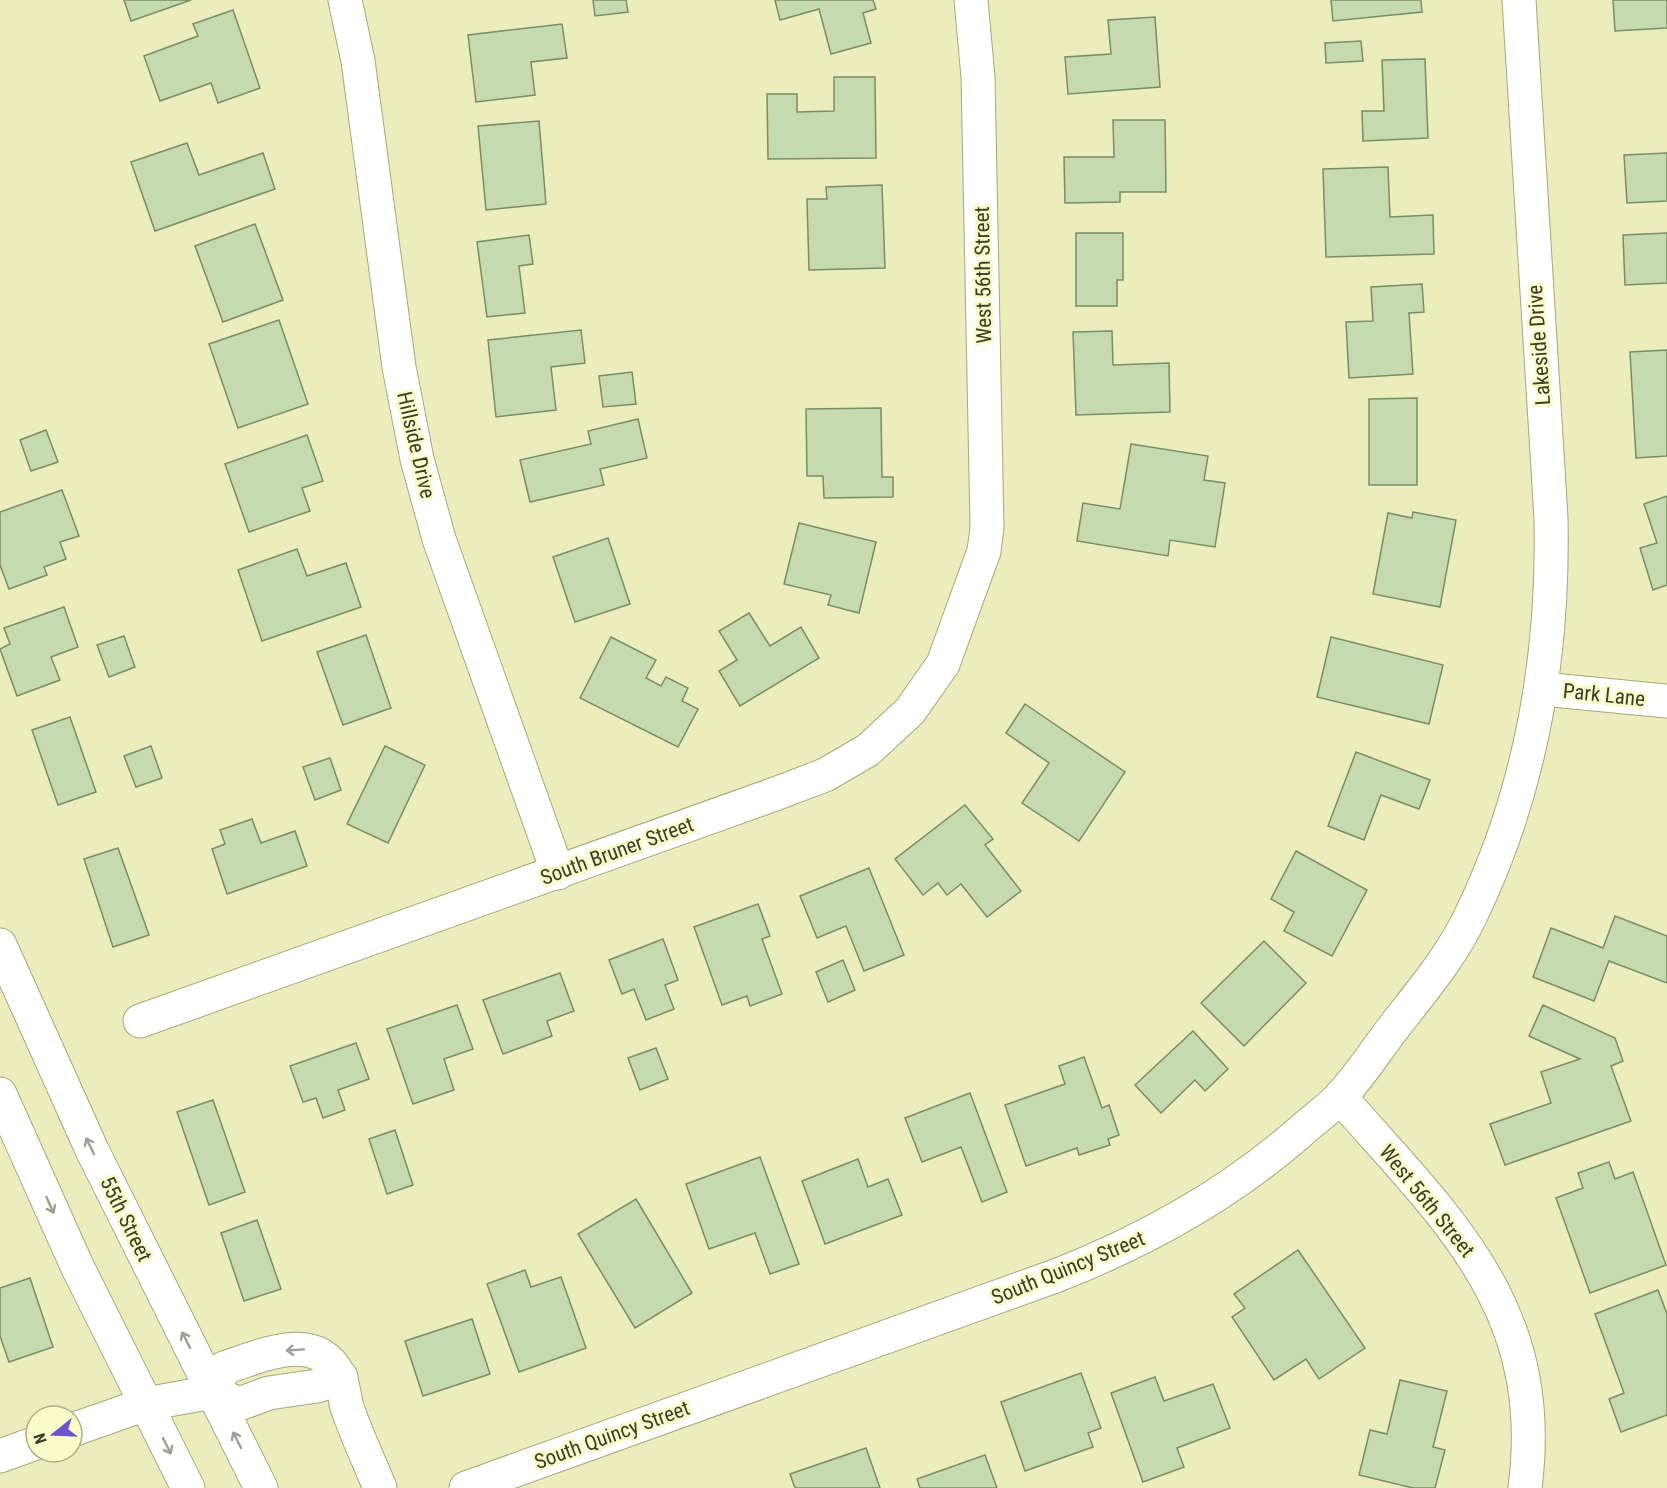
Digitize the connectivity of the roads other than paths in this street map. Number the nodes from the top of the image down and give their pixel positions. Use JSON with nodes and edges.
{"nodes":[{"id":1,"x":345,"y":0,"type":"edge"},
{"id":2,"x":971,"y":0,"type":"edge"},
{"id":3,"x":1519,"y":0,"type":"edge"},
{"id":4,"x":984,"y":551,"type":"joint"},
{"id":5,"x":1542,"y":689,"type":"junction"},
{"id":6,"x":1667,"y":701,"type":"edge"},
{"id":7,"x":558,"y":873,"type":"junction"},
{"id":8,"x":0,"y":945,"type":"edge"},
{"id":9,"x":140,"y":1020,"type":"dead end"},
{"id":10,"x":0,"y":1094,"type":"edge"},
{"id":11,"x":1340,"y":1097,"type":"junction"},
{"id":12,"x":213,"y":1392,"type":"junction"},
{"id":13,"x":146,"y":1404,"type":"junction"},
{"id":14,"x":84,"y":1426,"type":"edge"},
{"id":15,"x":24,"y":1447,"type":"edge"},
{"id":16,"x":0,"y":1456,"type":"edge"},
{"id":17,"x":188,"y":1488,"type":"edge"},
{"id":18,"x":261,"y":1488,"type":"edge"},
{"id":19,"x":380,"y":1488,"type":"edge"},
{"id":20,"x":466,"y":1488,"type":"edge"},
{"id":21,"x":1525,"y":1488,"type":"edge"}],
"edges":[{"from":1,"to":7,"type":"street","name":"Hillside Drive"},
{"from":2,"to":4,"type":"street","name":"West 56th Street"},
{"from":3,"to":5,"type":"street","name":"Lakeside Drive"},
{"from":4,"to":7,"type":"street","name":"South Bruner Street"},
{"from":5,"to":6,"type":"street","name":"Park Lane"},
{"from":5,"to":11,"type":"street","name":"South Quincy Street"},
{"from":7,"to":9,"type":"street","name":"South Bruner Street"},
{"from":12,"to":8,"type":"street","name":"55th Street","one_way":true},
{"from":10,"to":13,"type":"street","one_way":true},
{"from":11,"to":20,"type":"street","name":"South Quincy Street"},
{"from":11,"to":21,"type":"street","name":"West 56th Street"},
{"from":12,"to":13,"type":"street"},
{"from":18,"to":12,"type":"street","name":"55th Street","one_way":true},
{"from":12,"to":19,"type":"street"},
{"from":13,"to":14,"type":"street"},
{"from":13,"to":17,"type":"street","one_way":true},
{"from":15,"to":16,"type":"street"}]}
